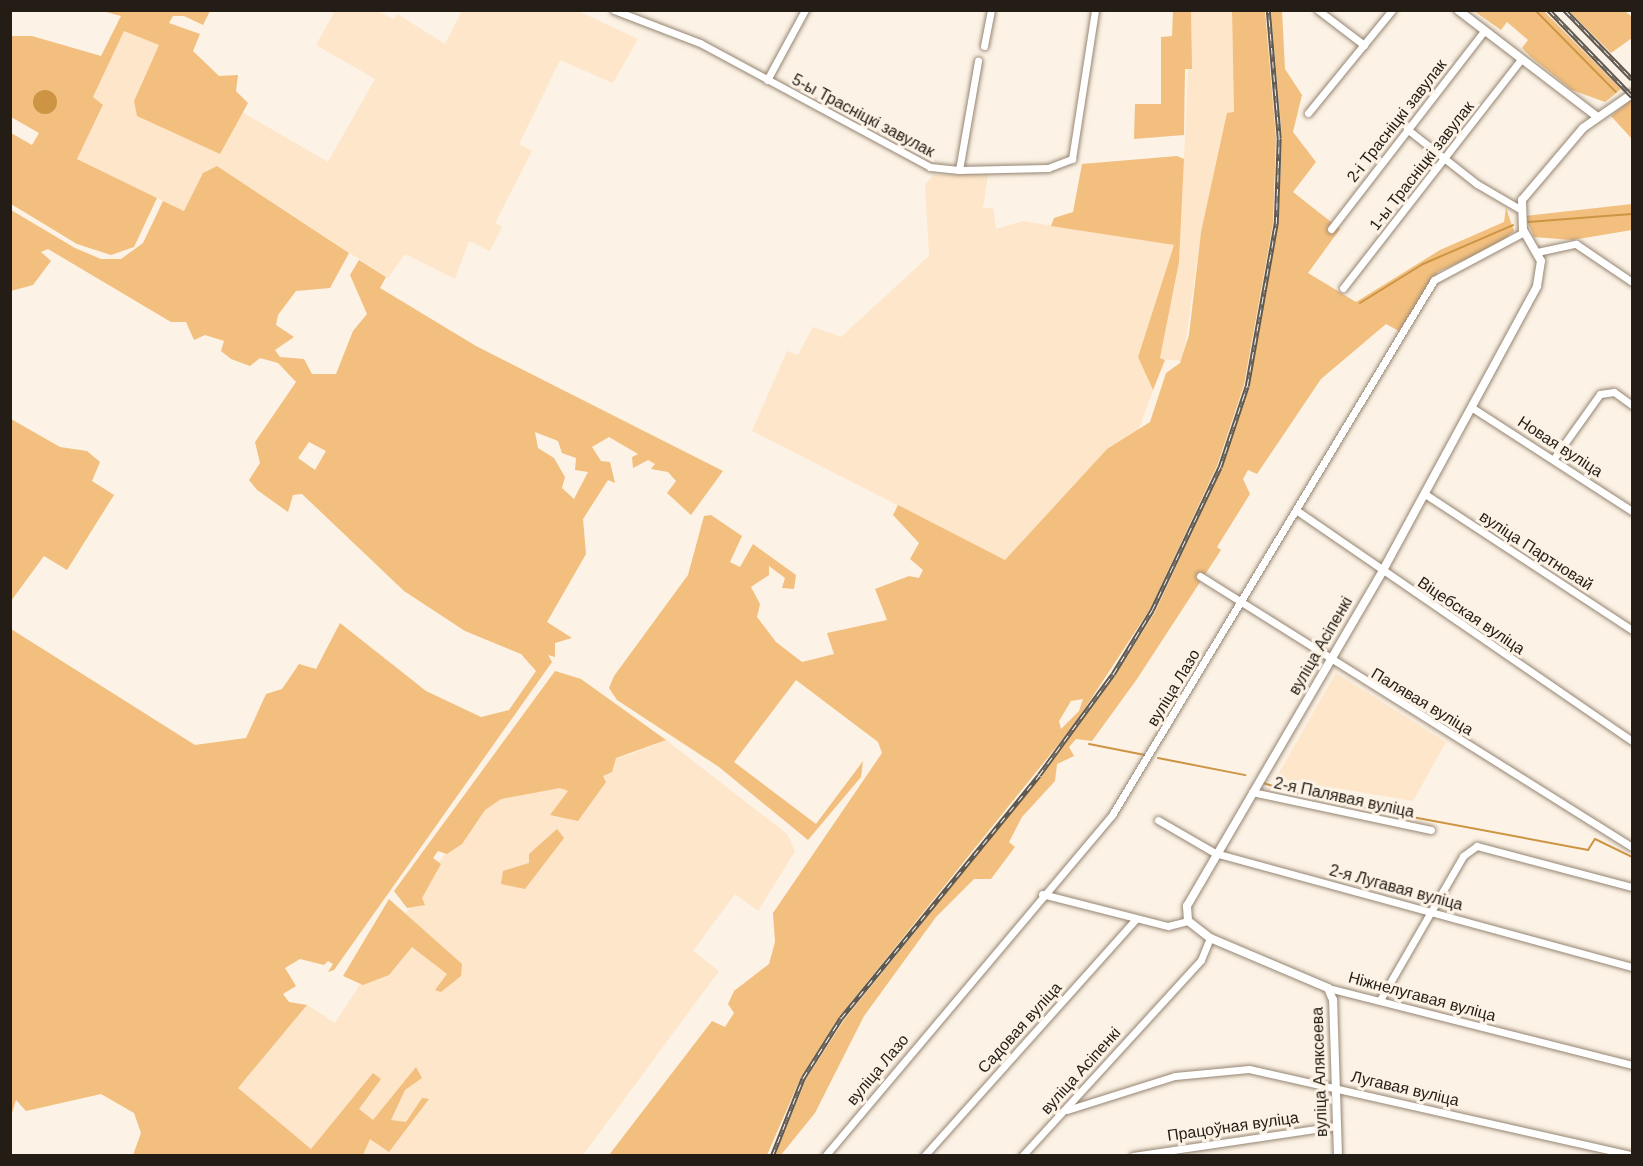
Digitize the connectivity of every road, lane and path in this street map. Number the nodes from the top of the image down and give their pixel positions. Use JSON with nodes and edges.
{"nodes":[{"id":1,"x":614,"y":10,"type":"edge"},
{"id":2,"x":805,"y":10,"type":"edge"},
{"id":3,"x":991,"y":10,"type":"edge"},
{"id":4,"x":1095,"y":10,"type":"edge"},
{"id":5,"x":1318,"y":10,"type":"edge"},
{"id":6,"x":1392,"y":10,"type":"edge"},
{"id":7,"x":1458,"y":10,"type":"edge"},
{"id":8,"x":1485,"y":31,"type":"junction"},
{"id":9,"x":1364,"y":45,"type":"junction"},
{"id":10,"x":984,"y":46,"type":"dead end"},
{"id":11,"x":1521,"y":59,"type":"junction"},
{"id":12,"x":978,"y":61,"type":"dead end"},
{"id":13,"x":767,"y":80,"type":"junction"},
{"id":14,"x":1632,"y":94,"type":"edge"},
{"id":15,"x":1308,"y":112,"type":"dead end"},
{"id":16,"x":1596,"y":116,"type":"junction"},
{"id":17,"x":1407,"y":129,"type":"junction"},
{"id":18,"x":1447,"y":158,"type":"junction"},
{"id":19,"x":959,"y":170,"type":"junction"},
{"id":20,"x":1520,"y":209,"type":"junction"},
{"id":21,"x":1331,"y":229,"type":"dead end"},
{"id":22,"x":1524,"y":232,"type":"junction"},
{"id":23,"x":1537,"y":252,"type":"junction"},
{"id":24,"x":1632,"y":282,"type":"edge"},
{"id":25,"x":1343,"y":288,"type":"dead end"},
{"id":26,"x":1632,"y":405,"type":"edge"},
{"id":27,"x":1471,"y":407,"type":"junction"},
{"id":28,"x":1555,"y":457,"type":"junction"},
{"id":29,"x":1425,"y":494,"type":"junction"},
{"id":30,"x":1296,"y":510,"type":"junction"},
{"id":31,"x":1632,"y":511,"type":"edge"},
{"id":32,"x":1382,"y":572,"type":"junction"},
{"id":33,"x":1200,"y":576,"type":"dead end"},
{"id":34,"x":1242,"y":602,"type":"junction"},
{"id":35,"x":1632,"y":630,"type":"edge"},
{"id":36,"x":1329,"y":661,"type":"junction"},
{"id":37,"x":1632,"y":741,"type":"edge"},
{"id":38,"x":1252,"y":792,"type":"junction"},
{"id":39,"x":1158,"y":820,"type":"dead end"},
{"id":40,"x":1431,"y":830,"type":"dead end"},
{"id":41,"x":1632,"y":847,"type":"edge"},
{"id":42,"x":1215,"y":853,"type":"junction"},
{"id":43,"x":1632,"y":888,"type":"edge"},
{"id":44,"x":1042,"y":894,"type":"junction"},
{"id":45,"x":1434,"y":912,"type":"junction"},
{"id":46,"x":1136,"y":920,"type":"junction"},
{"id":47,"x":1188,"y":921,"type":"junction"},
{"id":48,"x":1210,"y":938,"type":"junction"},
{"id":49,"x":1632,"y":967,"type":"edge"},
{"id":50,"x":1328,"y":987,"type":"junction"},
{"id":51,"x":1380,"y":1000,"type":"junction"},
{"id":52,"x":1632,"y":1065,"type":"edge"},
{"id":53,"x":1336,"y":1088,"type":"junction"},
{"id":54,"x":1068,"y":1110,"type":"junction"},
{"id":55,"x":1337,"y":1125,"type":"junction"},
{"id":56,"x":825,"y":1155,"type":"edge"},
{"id":57,"x":924,"y":1155,"type":"edge"},
{"id":58,"x":1022,"y":1155,"type":"edge"},
{"id":59,"x":1133,"y":1155,"type":"edge"},
{"id":60,"x":1338,"y":1155,"type":"edge"},
{"id":61,"x":1632,"y":1155,"type":"edge"}],
"edges":[{"from":1,"to":13,"type":"street","name":"5-ы Трасніцкі завулак"},
{"from":2,"to":13,"type":"street"},
{"from":3,"to":10,"type":"street"},
{"from":4,"to":19,"type":"street","name":"5-ы Трасніцкі завулак"},
{"from":5,"to":9,"type":"street"},
{"from":6,"to":9,"type":"street"},
{"from":7,"to":8,"type":"street"},
{"from":8,"to":11,"type":"street"},
{"from":8,"to":17,"type":"street","name":"2-і Трасніцкі завулак"},
{"from":9,"to":15,"type":"street"},
{"from":11,"to":16,"type":"street"},
{"from":11,"to":18,"type":"street","name":"1-ы Трасніцкі завулак"},
{"from":12,"to":19,"type":"street"},
{"from":13,"to":19,"type":"street","name":"5-ы Трасніцкі завулак"},
{"from":14,"to":16,"type":"street"},
{"from":16,"to":20,"type":"street"},
{"from":17,"to":18,"type":"street"},
{"from":17,"to":21,"type":"street","name":"2-і Трасніцкі завулак"},
{"from":18,"to":20,"type":"street"},
{"from":18,"to":25,"type":"street","name":"1-ы Трасніцкі завулак"},
{"from":20,"to":22,"type":"street"},
{"from":22,"to":23,"type":"street"},
{"from":22,"to":30,"type":"street","name":"вуліца Лазо"},
{"from":23,"to":24,"type":"street"},
{"from":23,"to":27,"type":"street","name":"вуліца Асіпенкі"},
{"from":26,"to":28,"type":"street"},
{"from":27,"to":28,"type":"street","name":"Новая вуліца"},
{"from":27,"to":29,"type":"street","name":"вуліца Асіпенкі"},
{"from":28,"to":31,"type":"street","name":"Новая вуліца"},
{"from":29,"to":32,"type":"street","name":"вуліца Асіпенкі"},
{"from":29,"to":35,"type":"street","name":"вуліца Партновай"},
{"from":30,"to":32,"type":"street","name":"Віцебская вуліца"},
{"from":30,"to":34,"type":"street","name":"вуліца Лазо"},
{"from":32,"to":36,"type":"street","name":"вуліца Асіпенкі"},
{"from":32,"to":37,"type":"street","name":"Віцебская вуліца"},
{"from":33,"to":34,"type":"street","name":"Палявая вуліца"},
{"from":34,"to":36,"type":"street","name":"Палявая вуліца"},
{"from":34,"to":44,"type":"street","name":"вуліца Лазо"},
{"from":36,"to":38,"type":"street","name":"вуліца Асіпенкі"},
{"from":36,"to":41,"type":"street","name":"Палявая вуліца"},
{"from":38,"to":40,"type":"street","name":"2-я Палявая вуліца"},
{"from":38,"to":42,"type":"street","name":"вуліца Асіпенкі"},
{"from":39,"to":42,"type":"street","name":"2-я Лугавая вуліца"},
{"from":42,"to":45,"type":"street","name":"2-я Лугавая вуліца"},
{"from":42,"to":47,"type":"street","name":"вуліца Асіпенкі"},
{"from":43,"to":45,"type":"street"},
{"from":44,"to":46,"type":"street"},
{"from":44,"to":56,"type":"street","name":"вуліца Лазо"},
{"from":45,"to":49,"type":"street","name":"2-я Лугавая вуліца"},
{"from":45,"to":51,"type":"street"},
{"from":46,"to":47,"type":"street"},
{"from":46,"to":57,"type":"street","name":"Садовая вуліца"},
{"from":47,"to":48,"type":"street"},
{"from":48,"to":50,"type":"street","name":"Ніжнелугавая вуліца"},
{"from":48,"to":54,"type":"street","name":"вуліца Асіпенкі"},
{"from":50,"to":51,"type":"street","name":"Ніжнелугавая вуліца"},
{"from":50,"to":53,"type":"street","name":"вуліца Аляксеева"},
{"from":51,"to":52,"type":"street","name":"Ніжнелугавая вуліца"},
{"from":53,"to":54,"type":"street","name":"Лугавая вуліца"},
{"from":53,"to":55,"type":"street","name":"вуліца Аляксеева"},
{"from":53,"to":61,"type":"street","name":"Лугавая вуліца"},
{"from":54,"to":58,"type":"street","name":"вуліца Асіпенкі"},
{"from":55,"to":59,"type":"street","name":"Працоўная вуліца"},
{"from":55,"to":60,"type":"street","name":"вуліца Аляксеева"}]}
